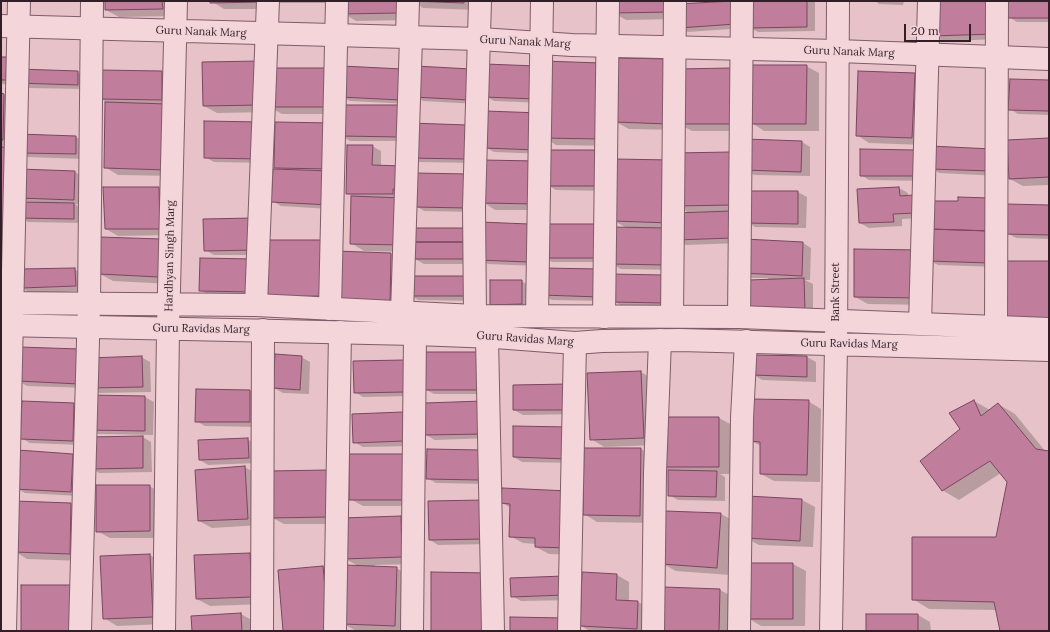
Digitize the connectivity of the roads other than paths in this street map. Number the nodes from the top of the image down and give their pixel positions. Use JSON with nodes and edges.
{"nodes":[{"id":1,"x":19,"y":1,"type":"edge"},
{"id":2,"x":92,"y":1,"type":"edge"},
{"id":3,"x":176,"y":1,"type":"edge"},
{"id":4,"x":268,"y":1,"type":"edge"},
{"id":5,"x":336,"y":1,"type":"edge"},
{"id":6,"x":408,"y":1,"type":"edge"},
{"id":7,"x":480,"y":1,"type":"edge"},
{"id":8,"x":542,"y":1,"type":"edge"},
{"id":9,"x":608,"y":1,"type":"edge"},
{"id":10,"x":675,"y":1,"type":"edge"},
{"id":11,"x":742,"y":1,"type":"edge"},
{"id":12,"x":838,"y":1,"type":"edge"},
{"id":13,"x":929,"y":1,"type":"edge"},
{"id":14,"x":997,"y":1,"type":"edge"},
{"id":15,"x":10,"y":26,"type":"edge"},
{"id":16,"x":92,"y":28,"type":"junction"},
{"id":17,"x":176,"y":32,"type":"junction"},
{"id":18,"x":267,"y":34,"type":"junction"},
{"id":19,"x":336,"y":36,"type":"junction"},
{"id":20,"x":409,"y":38,"type":"junction"},
{"id":21,"x":480,"y":39,"type":"junction"},
{"id":22,"x":542,"y":43,"type":"junction"},
{"id":23,"x":607,"y":45,"type":"junction"},
{"id":24,"x":675,"y":47,"type":"junction"},
{"id":25,"x":741,"y":49,"type":"junction"},
{"id":26,"x":838,"y":51,"type":"junction"},
{"id":27,"x":928,"y":55,"type":"junction"},
{"id":28,"x":996,"y":57,"type":"junction"},
{"id":29,"x":1049,"y":59,"type":"edge"},
{"id":30,"x":6,"y":303,"type":"edge"},
{"id":31,"x":89,"y":304,"type":"junction"},
{"id":32,"x":169,"y":304,"type":"junction"},
{"id":33,"x":256,"y":305,"type":"junction"},
{"id":34,"x":330,"y":309,"type":"junction"},
{"id":35,"x":402,"y":314,"type":"junction"},
{"id":36,"x":475,"y":316,"type":"junction"},
{"id":37,"x":537,"y":316,"type":"junction"},
{"id":38,"x":672,"y":316,"type":"junction"},
{"id":39,"x":604,"y":317,"type":"junction"},
{"id":40,"x":739,"y":317,"type":"junction"},
{"id":41,"x":836,"y":321,"type":"junction"},
{"id":42,"x":920,"y":324,"type":"junction"},
{"id":43,"x":6,"y":325,"type":"edge"},
{"id":44,"x":88,"y":326,"type":"junction"},
{"id":45,"x":996,"y":328,"type":"junction"},
{"id":46,"x":1049,"y":329,"type":"edge"},
{"id":47,"x":168,"y":330,"type":"junction"},
{"id":48,"x":263,"y":330,"type":"junction"},
{"id":49,"x":340,"y":332,"type":"junction"},
{"id":50,"x":415,"y":334,"type":"junction"},
{"id":51,"x":487,"y":336,"type":"junction"},
{"id":52,"x":660,"y":340,"type":"junction"},
{"id":53,"x":746,"y":341,"type":"junction"},
{"id":54,"x":575,"y":343,"type":"junction"},
{"id":55,"x":836,"y":345,"type":"junction"},
{"id":56,"x":1049,"y":350,"type":"edge"},
{"id":57,"x":5,"y":631,"type":"edge"},
{"id":58,"x":80,"y":631,"type":"edge"},
{"id":59,"x":164,"y":631,"type":"edge"},
{"id":60,"x":262,"y":631,"type":"edge"},
{"id":61,"x":336,"y":631,"type":"edge"},
{"id":62,"x":412,"y":631,"type":"edge"},
{"id":63,"x":493,"y":631,"type":"edge"},
{"id":64,"x":569,"y":631,"type":"edge"},
{"id":65,"x":653,"y":631,"type":"edge"},
{"id":66,"x":739,"y":631,"type":"edge"},
{"id":67,"x":831,"y":631,"type":"edge"}],
"edges":[{"from":1,"to":15,"type":"street"},
{"from":2,"to":16,"type":"street"},
{"from":3,"to":17,"type":"street","name":"Hardhyan Singh Marg"},
{"from":4,"to":18,"type":"street"},
{"from":5,"to":19,"type":"street"},
{"from":6,"to":20,"type":"street"},
{"from":7,"to":21,"type":"street"},
{"from":8,"to":22,"type":"street"},
{"from":9,"to":23,"type":"street"},
{"from":10,"to":24,"type":"street"},
{"from":11,"to":25,"type":"street"},
{"from":12,"to":26,"type":"street","name":"Bank Street"},
{"from":13,"to":27,"type":"street"},
{"from":14,"to":28,"type":"street"},
{"from":15,"to":16,"type":"street","name":"Guru Nanak Marg"},
{"from":15,"to":30,"type":"street"},
{"from":16,"to":17,"type":"street","name":"Guru Nanak Marg"},
{"from":16,"to":31,"type":"street"},
{"from":17,"to":18,"type":"street","name":"Guru Nanak Marg"},
{"from":17,"to":32,"type":"street","name":"Hardhyan Singh Marg"},
{"from":18,"to":19,"type":"street","name":"Guru Nanak Marg"},
{"from":18,"to":33,"type":"street"},
{"from":19,"to":20,"type":"street","name":"Guru Nanak Marg"},
{"from":19,"to":34,"type":"street"},
{"from":20,"to":21,"type":"street","name":"Guru Nanak Marg"},
{"from":20,"to":35,"type":"street"},
{"from":21,"to":22,"type":"street","name":"Guru Nanak Marg"},
{"from":21,"to":36,"type":"street"},
{"from":22,"to":23,"type":"street","name":"Guru Nanak Marg"},
{"from":22,"to":37,"type":"street"},
{"from":23,"to":24,"type":"street","name":"Guru Nanak Marg"},
{"from":23,"to":39,"type":"street"},
{"from":24,"to":25,"type":"street","name":"Guru Nanak Marg"},
{"from":24,"to":38,"type":"street"},
{"from":25,"to":26,"type":"street","name":"Guru Nanak Marg"},
{"from":25,"to":40,"type":"street"},
{"from":26,"to":27,"type":"street","name":"Guru Nanak Marg"},
{"from":26,"to":41,"type":"street","name":"Bank Street"},
{"from":27,"to":28,"type":"street","name":"Guru Nanak Marg"},
{"from":27,"to":42,"type":"street"},
{"from":28,"to":29,"type":"street","name":"Guru Nanak Marg"},
{"from":28,"to":45,"type":"street"},
{"from":30,"to":31,"type":"street","name":"Guru Ravidas Marg"},
{"from":30,"to":43,"type":"street"},
{"from":31,"to":32,"type":"street","name":"Guru Ravidas Marg"},
{"from":31,"to":44,"type":"street"},
{"from":32,"to":33,"type":"street","name":"Guru Ravidas Marg"},
{"from":32,"to":47,"type":"street","name":"Hardhyan Singh Marg"},
{"from":33,"to":34,"type":"street","name":"Guru Ravidas Marg"},
{"from":34,"to":35,"type":"street","name":"Guru Ravidas Marg"},
{"from":35,"to":36,"type":"street","name":"Guru Ravidas Marg"},
{"from":36,"to":37,"type":"street","name":"Guru Ravidas Marg"},
{"from":37,"to":39,"type":"street","name":"Guru Ravidas Marg"},
{"from":38,"to":39,"type":"street","name":"Guru Ravidas Marg"},
{"from":38,"to":40,"type":"street","name":"Guru Ravidas Marg"},
{"from":40,"to":41,"type":"street","name":"Guru Ravidas Marg"},
{"from":41,"to":42,"type":"street","name":"Guru Ravidas Marg"},
{"from":41,"to":55,"type":"street","name":"Bank Street"},
{"from":42,"to":45,"type":"street","name":"Guru Ravidas Marg"},
{"from":43,"to":44,"type":"street","name":"Guru Ravidas Marg"},
{"from":43,"to":57,"type":"street"},
{"from":44,"to":47,"type":"street","name":"Guru Ravidas Marg"},
{"from":44,"to":58,"type":"street"},
{"from":45,"to":46,"type":"street","name":"Guru Ravidas Marg"},
{"from":47,"to":48,"type":"street","name":"Guru Ravidas Marg"},
{"from":47,"to":59,"type":"street","name":"Hardhyan Singh Marg"},
{"from":48,"to":49,"type":"street","name":"Guru Ravidas Marg"},
{"from":48,"to":60,"type":"street"},
{"from":49,"to":50,"type":"street","name":"Guru Ravidas Marg"},
{"from":49,"to":61,"type":"street"},
{"from":50,"to":51,"type":"street","name":"Guru Ravidas Marg"},
{"from":50,"to":62,"type":"street"},
{"from":51,"to":54,"type":"street","name":"Guru Ravidas Marg"},
{"from":51,"to":63,"type":"street"},
{"from":52,"to":53,"type":"street","name":"Guru Ravidas Marg"},
{"from":52,"to":54,"type":"street","name":"Guru Ravidas Marg"},
{"from":52,"to":65,"type":"street"},
{"from":53,"to":55,"type":"street","name":"Guru Ravidas Marg"},
{"from":53,"to":66,"type":"street"},
{"from":54,"to":64,"type":"street"},
{"from":55,"to":56,"type":"street","name":"Guru Ravidas Marg"},
{"from":55,"to":67,"type":"street","name":"Bank Street"}]}
